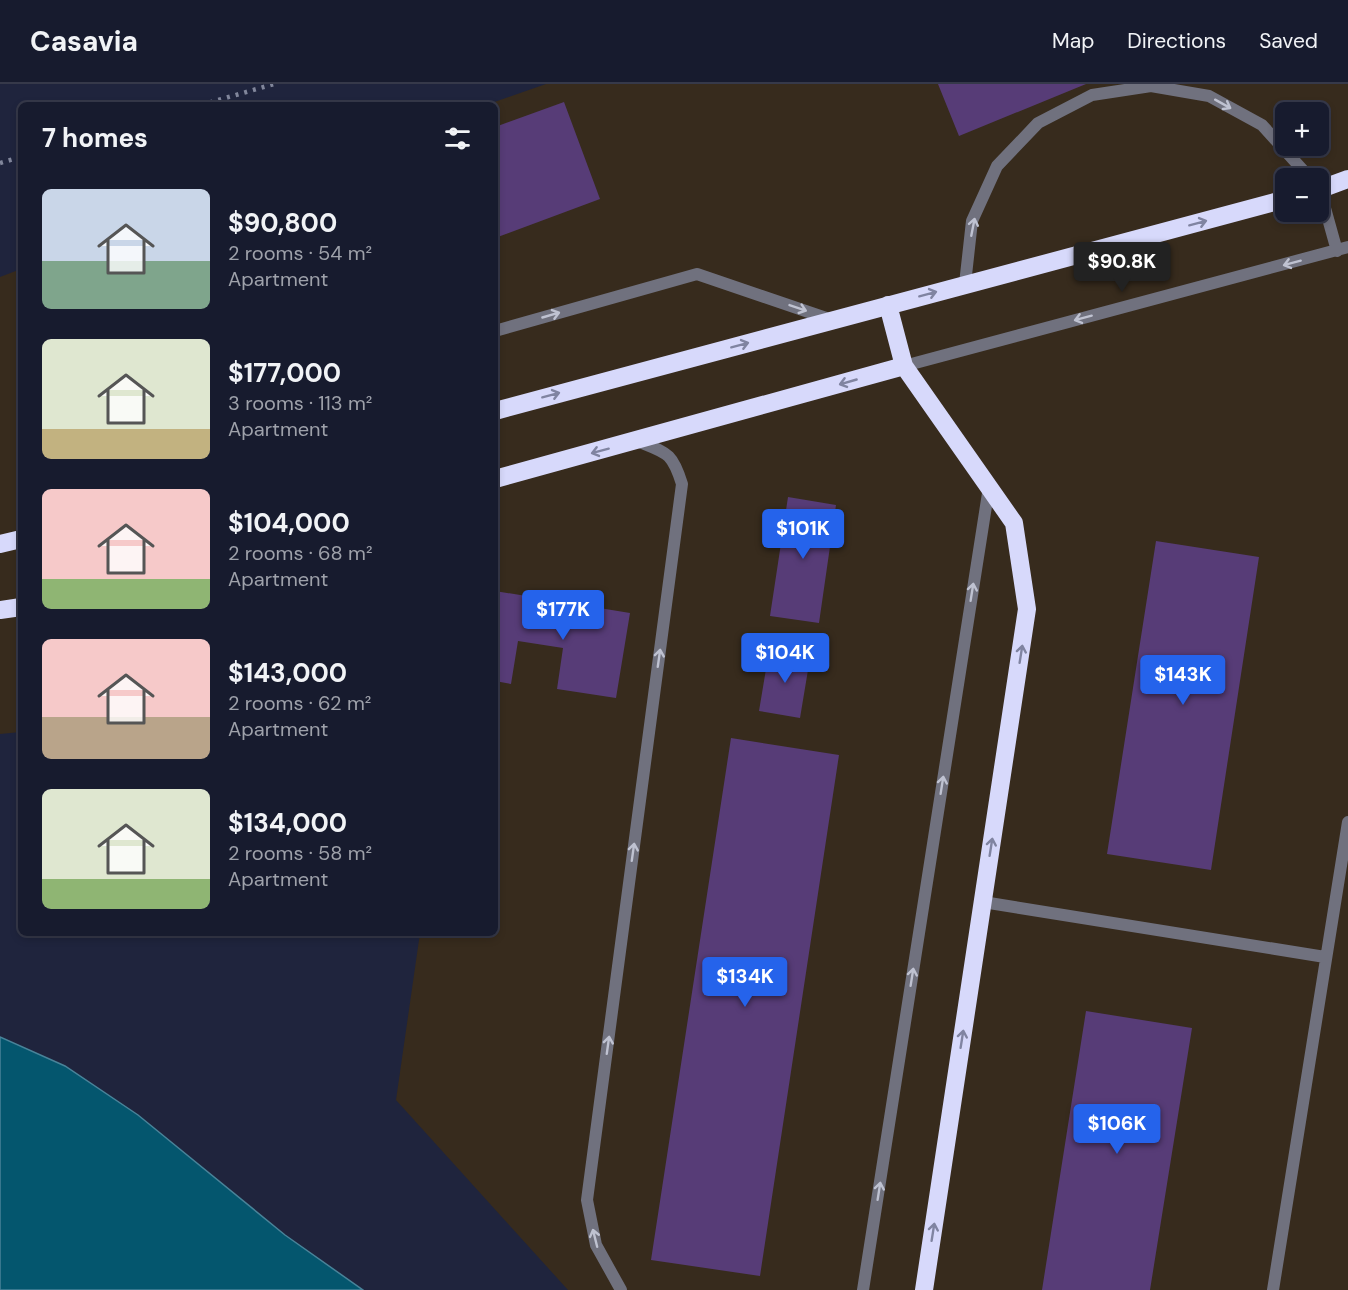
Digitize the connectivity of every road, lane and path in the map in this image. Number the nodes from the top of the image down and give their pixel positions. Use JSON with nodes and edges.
{"nodes":[{"id":1,"x":1300,"y":168,"type":"edge"},
{"id":2,"x":1348,"y":179,"type":"edge"},
{"id":3,"x":1329,"y":184,"type":"edge"},
{"id":4,"x":1275,"y":202,"type":"edge"},
{"id":5,"x":1329,"y":217,"type":"edge"},
{"id":6,"x":1342,"y":249,"type":"edge"},
{"id":7,"x":965,"y":284,"type":"junction"},
{"id":8,"x":888,"y":305,"type":"junction"},
{"id":9,"x":832,"y":320,"type":"junction"},
{"id":10,"x":498,"y":330,"type":"edge"},
{"id":11,"x":904,"y":366,"type":"junction"},
{"id":12,"x":498,"y":410,"type":"edge"},
{"id":13,"x":637,"y":441,"type":"junction"},
{"id":14,"x":498,"y":478,"type":"edge"},
{"id":15,"x":988,"y":487,"type":"junction"},
{"id":16,"x":18,"y":539,"type":"edge"},
{"id":17,"x":0,"y":544,"type":"edge"},
{"id":18,"x":18,"y":607,"type":"edge"},
{"id":19,"x":0,"y":610,"type":"edge"},
{"id":20,"x":1348,"y":822,"type":"edge"},
{"id":21,"x":983,"y":902,"type":"junction"},
{"id":22,"x":1325,"y":957,"type":"junction"},
{"id":23,"x":621,"y":1290,"type":"edge"},
{"id":24,"x":863,"y":1290,"type":"edge"},
{"id":25,"x":924,"y":1290,"type":"edge"},
{"id":26,"x":1273,"y":1290,"type":"edge"}],
"edges":[{"from":7,"to":1,"type":"street","one_way":true},
{"from":2,"to":3,"type":"highway"},
{"from":7,"to":4,"type":"highway","one_way":true},
{"from":5,"to":6,"type":"street"},
{"from":6,"to":11,"type":"street","one_way":true},
{"from":8,"to":7,"type":"highway","one_way":true},
{"from":8,"to":9,"type":"highway"},
{"from":8,"to":11,"type":"highway"},
{"from":10,"to":9,"type":"street","one_way":true},
{"from":12,"to":9,"type":"highway","one_way":true},
{"from":11,"to":13,"type":"highway","one_way":true},
{"from":11,"to":15,"type":"highway"},
{"from":13,"to":14,"type":"highway","one_way":true},
{"from":23,"to":13,"type":"street","one_way":true},
{"from":21,"to":15,"type":"highway","one_way":true},
{"from":24,"to":15,"type":"street","one_way":true},
{"from":16,"to":17,"type":"highway"},
{"from":18,"to":19,"type":"highway"},
{"from":20,"to":22,"type":"street"},
{"from":21,"to":22,"type":"street"},
{"from":25,"to":21,"type":"highway","one_way":true},
{"from":22,"to":26,"type":"street"}]}
